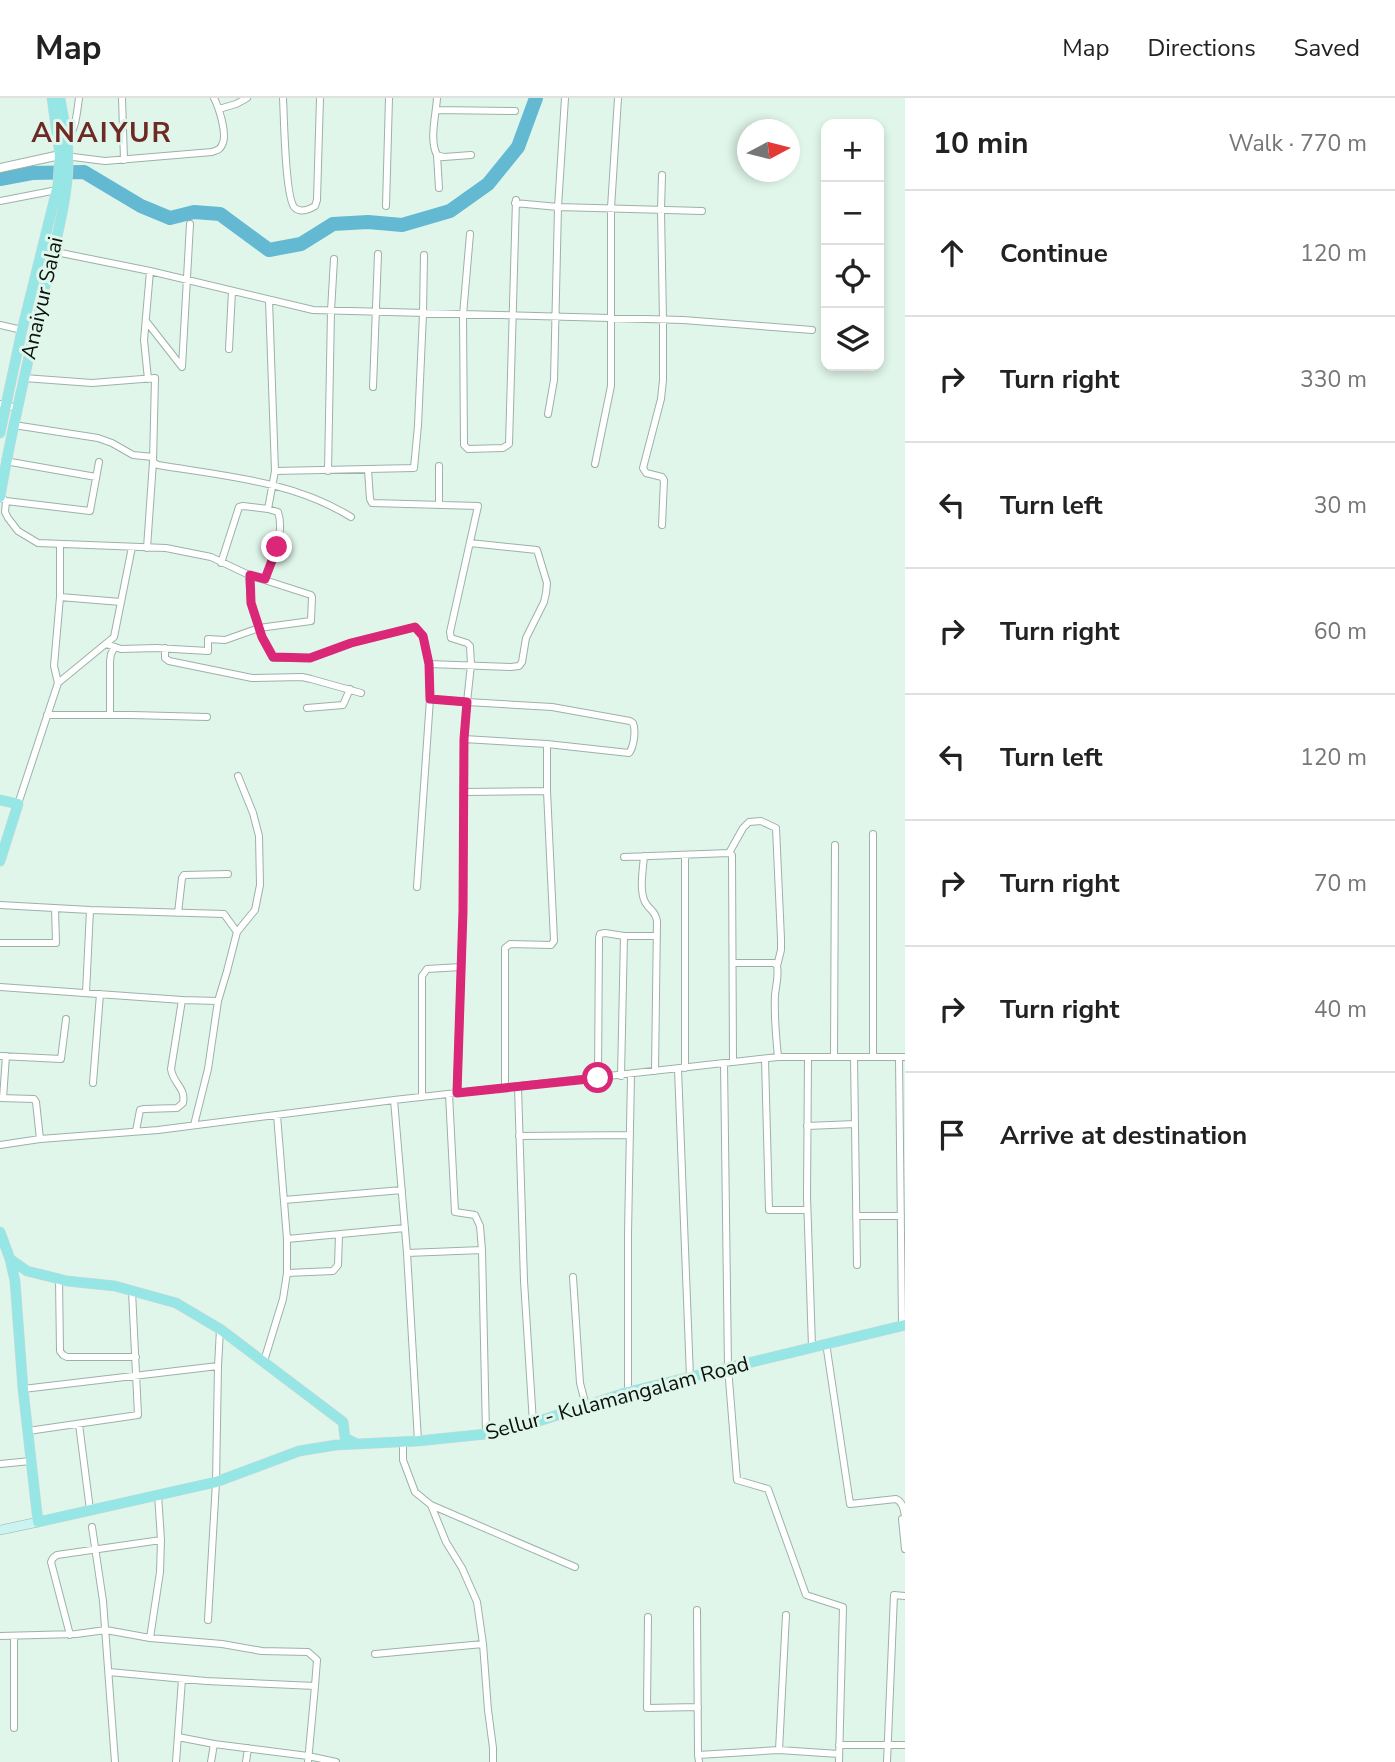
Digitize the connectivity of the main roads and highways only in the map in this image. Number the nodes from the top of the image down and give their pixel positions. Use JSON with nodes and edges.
{"nodes":[{"id":1,"x":52,"y":98,"type":"edge"},
{"id":2,"x":60,"y":98,"type":"edge"},
{"id":3,"x":64,"y":160,"type":"junction"},
{"id":4,"x":61,"y":187,"type":"junction"},
{"id":5,"x":3,"y":405,"type":"edge"},
{"id":6,"x":0,"y":433,"type":"edge"},
{"id":7,"x":2,"y":498,"type":"edge"},
{"id":8,"x":0,"y":800,"type":"edge"},
{"id":9,"x":0,"y":860,"type":"edge"},
{"id":10,"x":0,"y":1232,"type":"edge"},
{"id":11,"x":2,"y":1243,"type":"edge"},
{"id":12,"x":10,"y":1259,"type":"junction"},
{"id":13,"x":904,"y":1325,"type":"edge"},
{"id":14,"x":355,"y":1444,"type":"junction"},
{"id":15,"x":38,"y":1522,"type":"junction"},
{"id":16,"x":0,"y":1531,"type":"edge"}],
"edges":[{"from":1,"to":3,"type":"main road","name":"Anaiyur Salai"},
{"from":2,"to":3,"type":"main road","name":"Anaiyur Salai"},
{"from":3,"to":4,"type":"main road","name":"Anaiyur Salai"},
{"from":4,"to":5,"type":"main road","name":"Anaiyur Salai"},
{"from":4,"to":7,"type":"main road","name":"Anaiyur Salai"},
{"from":5,"to":6,"type":"main road","name":"Anaiyur Salai"},
{"from":8,"to":9,"type":"main road"},
{"from":10,"to":11,"type":"main road"},
{"from":11,"to":12,"type":"main road"},
{"from":12,"to":14,"type":"main road"},
{"from":12,"to":15,"type":"main road"},
{"from":13,"to":14,"type":"main road","name":"Sellur - Kulamangalam Road"},
{"from":14,"to":15,"type":"main road","name":"Sellur - Kulamangalam Road"},
{"from":15,"to":16,"type":"main road","name":"Sellur - Kulamangalam Road"}]}
